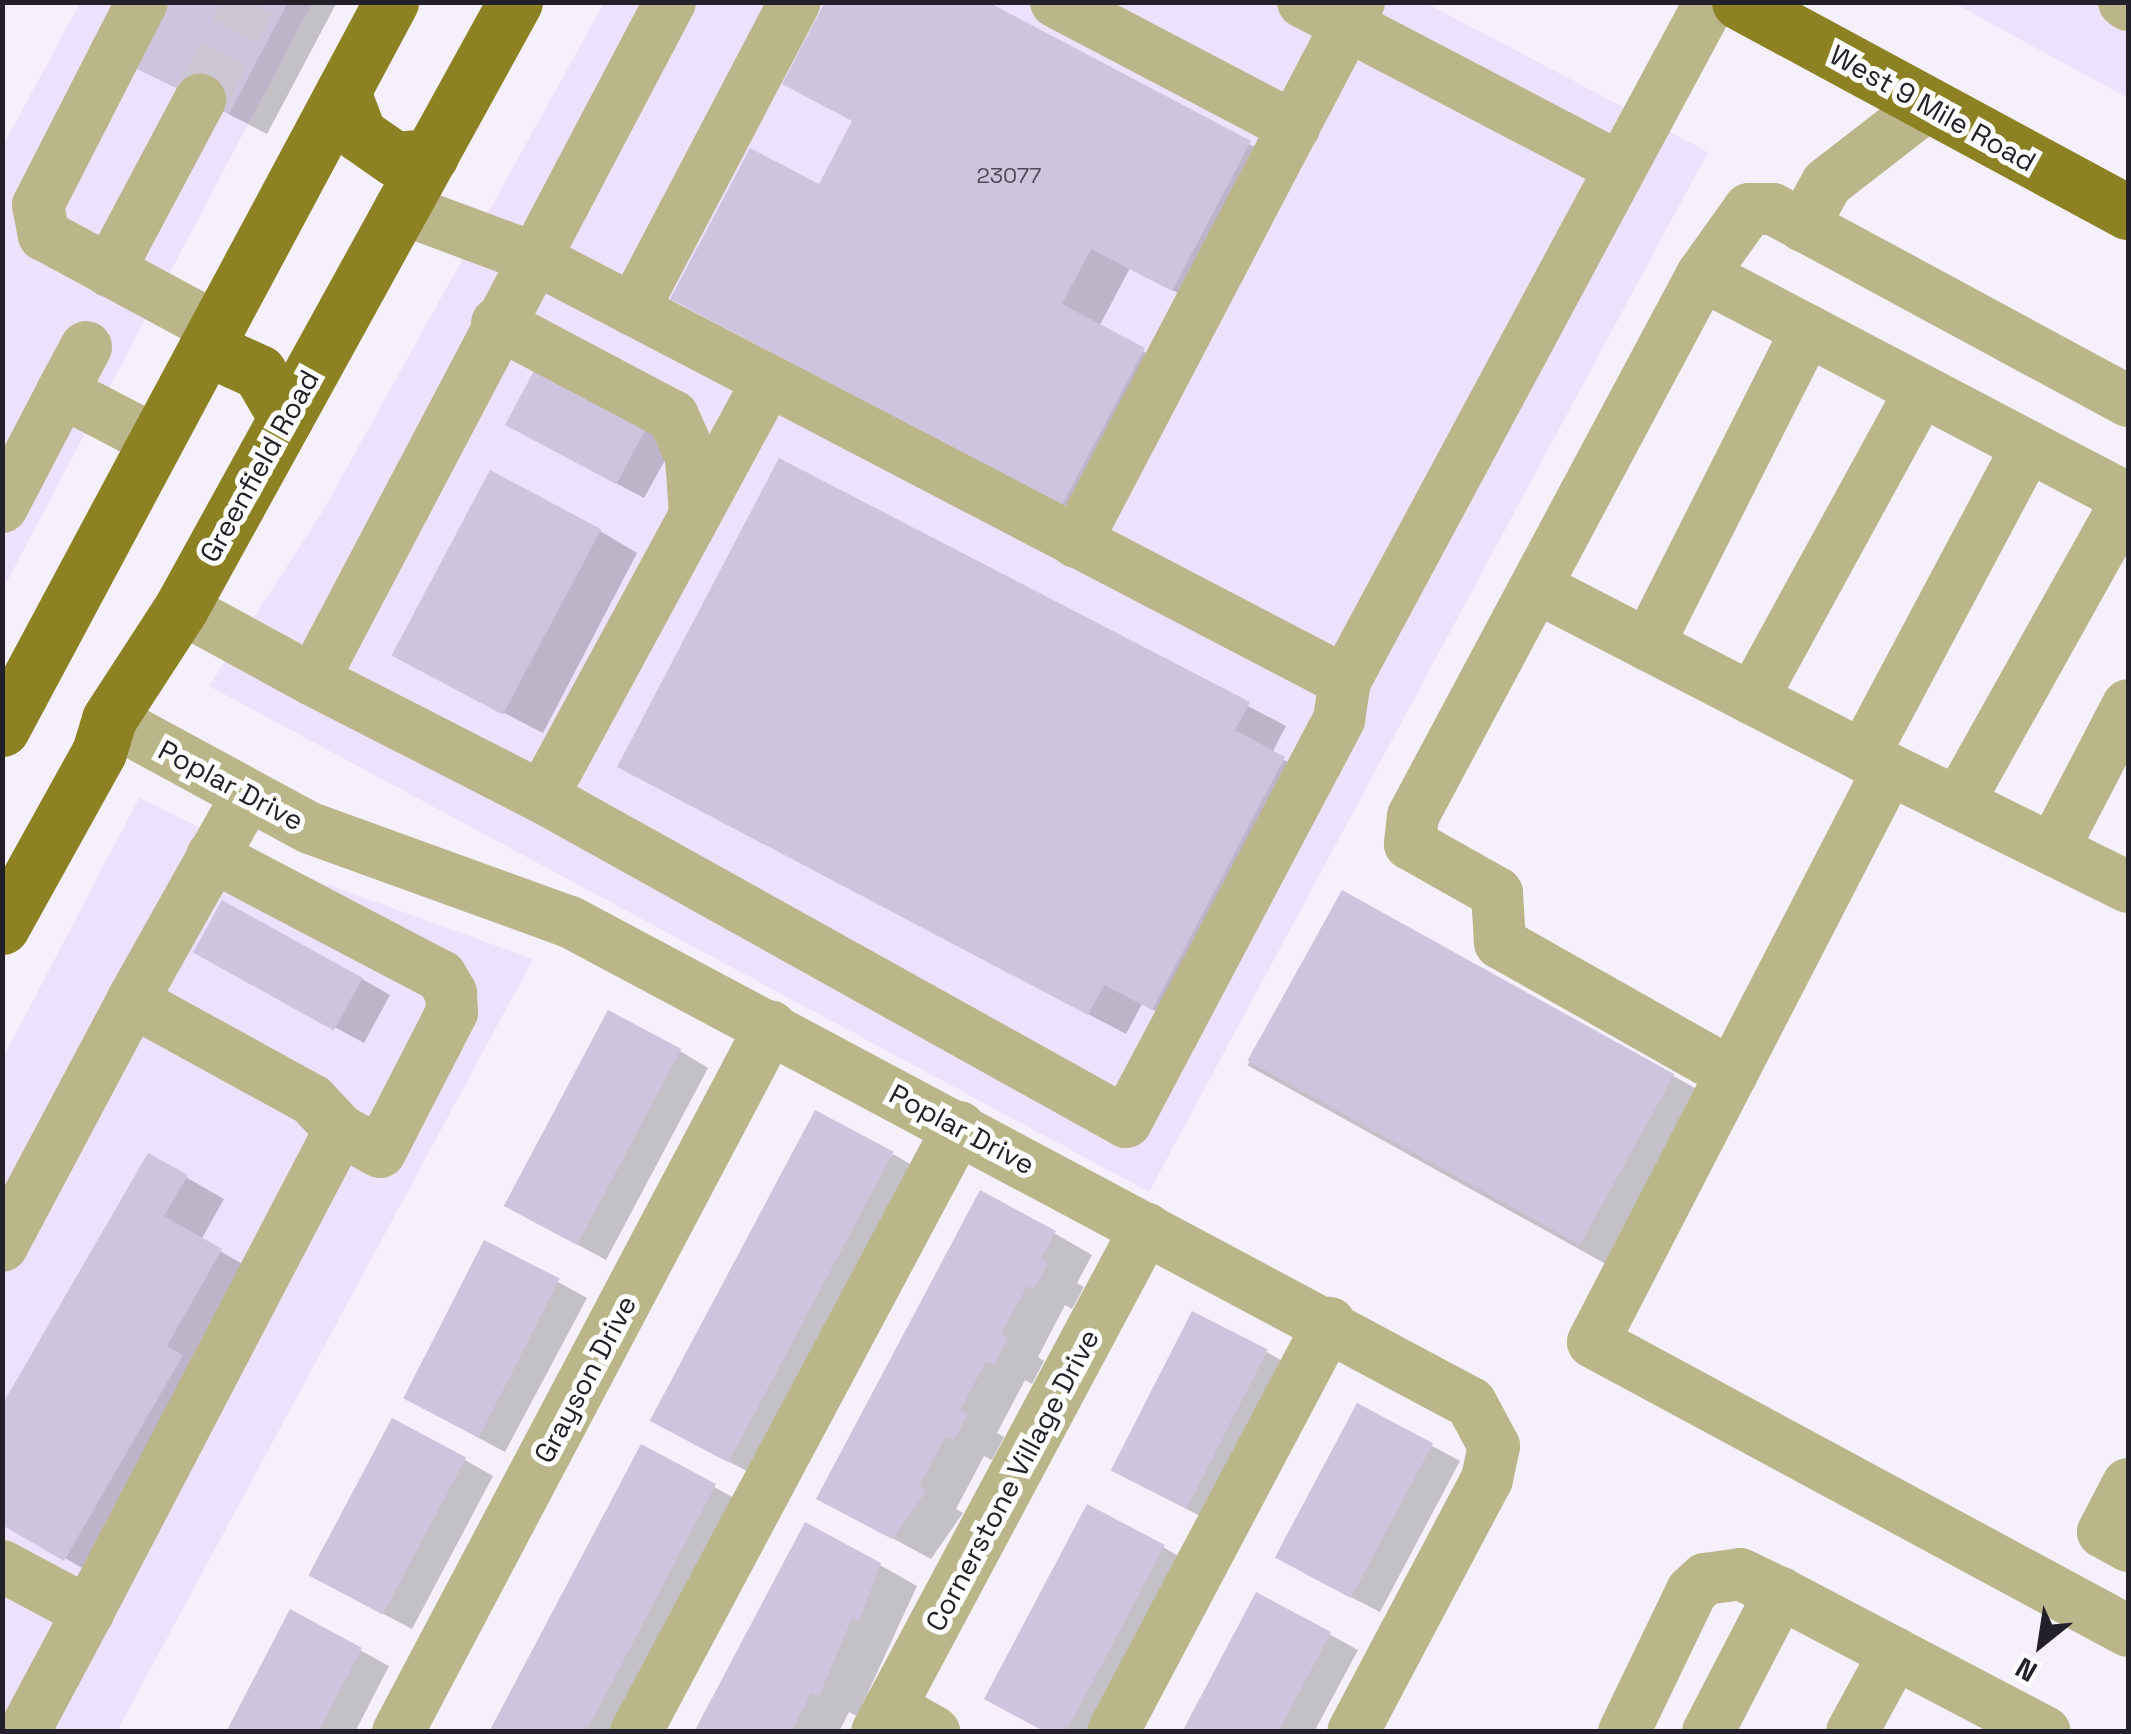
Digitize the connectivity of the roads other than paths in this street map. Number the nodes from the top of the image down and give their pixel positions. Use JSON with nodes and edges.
{"nodes":[{"id":1,"x":142,"y":2,"type":"edge"},
{"id":2,"x":391,"y":2,"type":"edge"},
{"id":3,"x":516,"y":2,"type":"edge"},
{"id":4,"x":670,"y":2,"type":"edge"},
{"id":5,"x":795,"y":2,"type":"edge"},
{"id":6,"x":1056,"y":2,"type":"edge"},
{"id":7,"x":1710,"y":2,"type":"edge"},
{"id":8,"x":1739,"y":2,"type":"edge"},
{"id":9,"x":1336,"y":10,"type":"edge"},
{"id":10,"x":343,"y":92,"type":"junction"},
{"id":11,"x":200,"y":100,"type":"tunnel mouth"},
{"id":12,"x":1924,"y":106,"type":"junction"},
{"id":13,"x":1294,"y":127,"type":"junction"},
{"id":14,"x":431,"y":156,"type":"junction"},
{"id":15,"x":1618,"y":167,"type":"junction"},
{"id":16,"x":400,"y":208,"type":"junction"},
{"id":17,"x":2128,"y":212,"type":"edge"},
{"id":18,"x":1803,"y":226,"type":"junction"},
{"id":19,"x":532,"y":258,"type":"junction"},
{"id":20,"x":109,"y":271,"type":"junction"},
{"id":21,"x":1702,"y":275,"type":"junction"},
{"id":22,"x":633,"y":310,"type":"junction"},
{"id":23,"x":498,"y":323,"type":"junction"},
{"id":24,"x":1807,"y":330,"type":"junction"},
{"id":25,"x":211,"y":338,"type":"junction"},
{"id":26,"x":86,"y":347,"type":"dead end"},
{"id":27,"x":768,"y":381,"type":"junction"},
{"id":28,"x":1922,"y":390,"type":"junction"},
{"id":29,"x":62,"y":392,"type":"junction"},
{"id":30,"x":2128,"y":401,"type":"edge"},
{"id":31,"x":286,"y":418,"type":"junction"},
{"id":32,"x":156,"y":441,"type":"junction"},
{"id":33,"x":17,"y":444,"type":"edge"},
{"id":34,"x":2028,"y":446,"type":"junction"},
{"id":35,"x":2128,"y":499,"type":"edge"},
{"id":36,"x":2,"y":507,"type":"edge"},
{"id":37,"x":695,"y":514,"type":"junction"},
{"id":38,"x":1076,"y":542,"type":"junction"},
{"id":39,"x":1536,"y":587,"type":"junction"},
{"id":40,"x":180,"y":608,"type":"junction"},
{"id":41,"x":1648,"y":645,"type":"junction"},
{"id":42,"x":312,"y":680,"type":"junction"},
{"id":43,"x":1345,"y":680,"type":"junction"},
{"id":44,"x":1752,"y":699,"type":"junction"},
{"id":45,"x":2128,"y":706,"type":"edge"},
{"id":46,"x":110,"y":718,"type":"junction"},
{"id":47,"x":2,"y":729,"type":"edge"},
{"id":48,"x":1876,"y":762,"type":"junction"},
{"id":49,"x":247,"y":796,"type":"junction"},
{"id":50,"x":542,"y":796,"type":"junction"},
{"id":51,"x":1958,"y":802,"type":"junction"},
{"id":52,"x":2053,"y":850,"type":"junction"},
{"id":53,"x":212,"y":856,"type":"junction"},
{"id":54,"x":2128,"y":887,"type":"edge"},
{"id":55,"x":2,"y":928,"type":"edge"},
{"id":56,"x":132,"y":1001,"type":"junction"},
{"id":57,"x":772,"y":1026,"type":"junction"},
{"id":58,"x":1732,"y":1074,"type":"junction"},
{"id":59,"x":959,"y":1127,"type":"junction"},
{"id":60,"x":340,"y":1130,"type":"junction"},
{"id":61,"x":1146,"y":1228,"type":"junction"},
{"id":62,"x":2,"y":1246,"type":"edge"},
{"id":63,"x":1330,"y":1323,"type":"junction"},
{"id":64,"x":2128,"y":1484,"type":"edge"},
{"id":65,"x":2128,"y":1546,"type":"edge"},
{"id":66,"x":2,"y":1566,"type":"edge"},
{"id":67,"x":1780,"y":1593,"type":"junction"},
{"id":68,"x":88,"y":1612,"type":"junction"},
{"id":69,"x":2128,"y":1630,"type":"edge"},
{"id":70,"x":1894,"y":1653,"type":"junction"},
{"id":71,"x":900,"y":1724,"type":"edge"},
{"id":72,"x":24,"y":1732,"type":"edge"},
{"id":73,"x":398,"y":1732,"type":"edge"},
{"id":74,"x":636,"y":1732,"type":"edge"},
{"id":75,"x":1113,"y":1732,"type":"edge"},
{"id":76,"x":1353,"y":1732,"type":"edge"},
{"id":77,"x":1624,"y":1732,"type":"edge"},
{"id":78,"x":1708,"y":1732,"type":"edge"},
{"id":79,"x":1852,"y":1732,"type":"edge"},
{"id":80,"x":2045,"y":1732,"type":"edge"}],
"edges":[{"from":1,"to":20,"type":"street"},
{"from":2,"to":10,"type":"main road"},
{"from":3,"to":14,"type":"main road","name":"Greenfield Road"},
{"from":4,"to":19,"type":"street"},
{"from":5,"to":22,"type":"street"},
{"from":6,"to":13,"type":"street"},
{"from":7,"to":15,"type":"street"},
{"from":8,"to":12,"type":"main road","name":"West 9 Mile Road"},
{"from":9,"to":13,"type":"street"},
{"from":9,"to":15,"type":"street"},
{"from":10,"to":14,"type":"main road"},
{"from":10,"to":25,"type":"main road"},
{"from":11,"to":20,"type":"street"},
{"from":12,"to":17,"type":"main road","name":"West 9 Mile Road"},
{"from":12,"to":18,"type":"street"},
{"from":13,"to":38,"type":"street"},
{"from":14,"to":16,"type":"main road","name":"Greenfield Road"},
{"from":15,"to":43,"type":"street"},
{"from":16,"to":19,"type":"street"},
{"from":16,"to":31,"type":"main road","name":"Greenfield Road"},
{"from":18,"to":21,"type":"street"},
{"from":18,"to":30,"type":"street"},
{"from":19,"to":22,"type":"street"},
{"from":19,"to":23,"type":"street"},
{"from":20,"to":25,"type":"street"},
{"from":21,"to":24,"type":"street"},
{"from":21,"to":39,"type":"street"},
{"from":22,"to":27,"type":"street"},
{"from":23,"to":37,"type":"street"},
{"from":23,"to":42,"type":"street"},
{"from":24,"to":28,"type":"street"},
{"from":24,"to":41,"type":"street"},
{"from":25,"to":31,"type":"main road"},
{"from":25,"to":32,"type":"main road"},
{"from":26,"to":29,"type":"street"},
{"from":27,"to":37,"type":"street"},
{"from":27,"to":38,"type":"street"},
{"from":28,"to":34,"type":"street"},
{"from":28,"to":44,"type":"street"},
{"from":29,"to":32,"type":"street"},
{"from":29,"to":33,"type":"street"},
{"from":31,"to":40,"type":"main road","name":"Greenfield Road"},
{"from":32,"to":47,"type":"main road"},
{"from":33,"to":36,"type":"street"},
{"from":34,"to":35,"type":"street"},
{"from":34,"to":48,"type":"street"},
{"from":35,"to":51,"type":"street"},
{"from":37,"to":50,"type":"street"},
{"from":38,"to":43,"type":"street"},
{"from":39,"to":41,"type":"street"},
{"from":39,"to":58,"type":"street"},
{"from":40,"to":42,"type":"street"},
{"from":40,"to":46,"type":"main road","name":"Greenfield Road"},
{"from":41,"to":44,"type":"street"},
{"from":42,"to":50,"type":"street"},
{"from":43,"to":50,"type":"street"},
{"from":44,"to":48,"type":"street"},
{"from":45,"to":52,"type":"street"},
{"from":46,"to":49,"type":"street","name":"Poplar Drive"},
{"from":46,"to":55,"type":"main road","name":"Greenfield Road"},
{"from":48,"to":51,"type":"street"},
{"from":48,"to":58,"type":"street"},
{"from":49,"to":53,"type":"street"},
{"from":49,"to":57,"type":"street","name":"Poplar Drive"},
{"from":51,"to":52,"type":"street"},
{"from":52,"to":54,"type":"street"},
{"from":53,"to":56,"type":"street"},
{"from":53,"to":60,"type":"street"},
{"from":56,"to":60,"type":"street"},
{"from":56,"to":62,"type":"street"},
{"from":57,"to":59,"type":"street","name":"Poplar Drive"},
{"from":57,"to":73,"type":"street","name":"Grayson Drive"},
{"from":58,"to":69,"type":"street"},
{"from":59,"to":61,"type":"street","name":"Poplar Drive"},
{"from":59,"to":74,"type":"street"},
{"from":60,"to":68,"type":"street"},
{"from":61,"to":63,"type":"street","name":"Poplar Drive"},
{"from":61,"to":71,"type":"street","name":"Cornerstone Village Drive"},
{"from":63,"to":75,"type":"street"},
{"from":63,"to":76,"type":"street","name":"Poplar Drive"},
{"from":64,"to":65,"type":"street"},
{"from":66,"to":68,"type":"street"},
{"from":67,"to":70,"type":"street"},
{"from":67,"to":77,"type":"street"},
{"from":67,"to":78,"type":"street"},
{"from":68,"to":72,"type":"street"},
{"from":70,"to":79,"type":"street"},
{"from":70,"to":80,"type":"street"}]}
